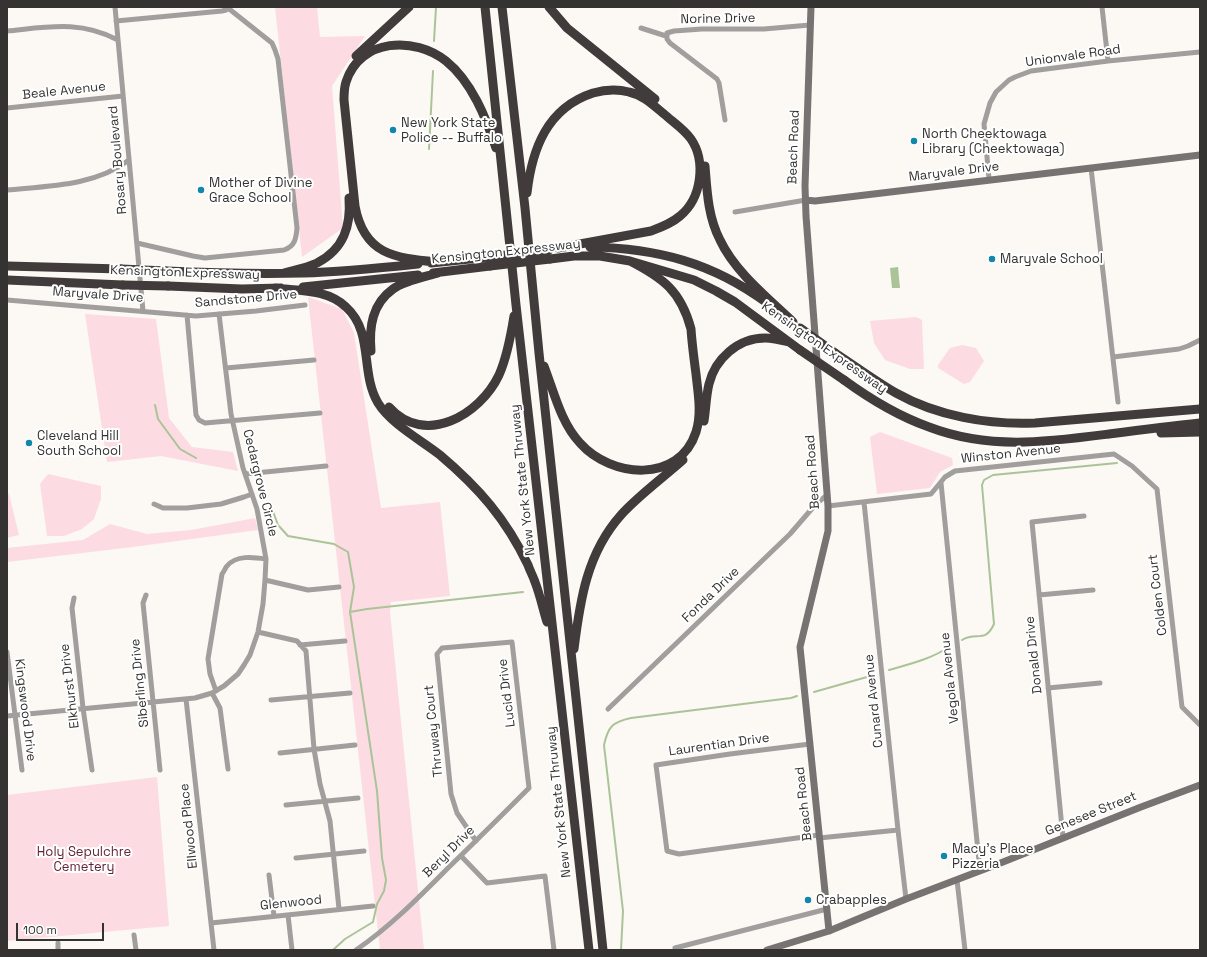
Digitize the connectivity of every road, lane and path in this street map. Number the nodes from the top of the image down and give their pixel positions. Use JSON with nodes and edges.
{"nodes":[{"id":1,"x":115,"y":7,"type":"edge"},
{"id":2,"x":409,"y":7,"type":"edge"},
{"id":3,"x":485,"y":7,"type":"edge"},
{"id":4,"x":502,"y":7,"type":"edge"},
{"id":5,"x":549,"y":7,"type":"edge"},
{"id":6,"x":811,"y":7,"type":"edge"},
{"id":7,"x":1102,"y":7,"type":"edge"},
{"id":8,"x":228,"y":8,"type":"edge"},
{"id":9,"x":116,"y":21,"type":"junction"},
{"id":10,"x":810,"y":25,"type":"junction"},
{"id":11,"x":641,"y":28,"type":"dead end"},
{"id":12,"x":7,"y":30,"type":"edge"},
{"id":13,"x":666,"y":36,"type":"junction"},
{"id":14,"x":118,"y":40,"type":"junction"},
{"id":15,"x":1200,"y":52,"type":"edge"},
{"id":16,"x":1108,"y":61,"type":"junction"},
{"id":17,"x":123,"y":96,"type":"junction"},
{"id":18,"x":7,"y":108,"type":"edge"},
{"id":19,"x":725,"y":120,"type":"dead end"},
{"id":20,"x":1200,"y":155,"type":"edge"},
{"id":21,"x":129,"y":160,"type":"junction"},
{"id":22,"x":502,"y":166,"type":"junction"},
{"id":23,"x":1091,"y":168,"type":"junction"},
{"id":24,"x":989,"y":179,"type":"junction"},
{"id":25,"x":7,"y":190,"type":"edge"},
{"id":26,"x":806,"y":200,"type":"junction"},
{"id":27,"x":525,"y":208,"type":"junction"},
{"id":28,"x":735,"y":212,"type":"dead end"},
{"id":29,"x":137,"y":243,"type":"junction"},
{"id":30,"x":554,"y":249,"type":"junction"},
{"id":31,"x":630,"y":261,"type":"junction"},
{"id":32,"x":437,"y":262,"type":"junction"},
{"id":33,"x":7,"y":266,"type":"edge"},
{"id":34,"x":284,"y":273,"type":"junction"},
{"id":35,"x":438,"y":273,"type":"junction"},
{"id":36,"x":7,"y":280,"type":"edge"},
{"id":37,"x":275,"y":288,"type":"junction"},
{"id":38,"x":7,"y":300,"type":"edge"},
{"id":39,"x":305,"y":305,"type":"dead end"},
{"id":40,"x":516,"y":305,"type":"junction"},
{"id":41,"x":143,"y":311,"type":"junction"},
{"id":42,"x":219,"y":314,"type":"junction"},
{"id":43,"x":187,"y":315,"type":"junction"},
{"id":44,"x":793,"y":322,"type":"junction"},
{"id":45,"x":1200,"y":340,"type":"edge"},
{"id":46,"x":789,"y":342,"type":"junction"},
{"id":47,"x":539,"y":353,"type":"junction"},
{"id":48,"x":1113,"y":357,"type":"junction"},
{"id":49,"x":314,"y":360,"type":"dead end"},
{"id":50,"x":226,"y":368,"type":"junction"},
{"id":51,"x":1118,"y":402,"type":"dead end"},
{"id":52,"x":1200,"y":408,"type":"edge"},
{"id":53,"x":320,"y":413,"type":"dead end"},
{"id":54,"x":232,"y":420,"type":"junction"},
{"id":55,"x":1200,"y":423,"type":"edge"},
{"id":56,"x":1200,"y":432,"type":"edge"},
{"id":57,"x":1102,"y":435,"type":"junction"},
{"id":58,"x":326,"y":466,"type":"dead end"},
{"id":59,"x":1132,"y":466,"type":"joint"},
{"id":60,"x":246,"y":474,"type":"junction"},
{"id":61,"x":941,"y":483,"type":"junction"},
{"id":62,"x":252,"y":494,"type":"junction"},
{"id":63,"x":827,"y":495,"type":"junction"},
{"id":64,"x":864,"y":502,"type":"junction"},
{"id":65,"x":154,"y":504,"type":"dead end"},
{"id":66,"x":828,"y":506,"type":"junction"},
{"id":67,"x":1084,"y":516,"type":"dead end"},
{"id":68,"x":266,"y":559,"type":"junction"},
{"id":69,"x":265,"y":580,"type":"junction"},
{"id":70,"x":339,"y":587,"type":"dead end"},
{"id":71,"x":1093,"y":590,"type":"dead end"},
{"id":72,"x":146,"y":595,"type":"dead end"},
{"id":73,"x":1039,"y":595,"type":"junction"},
{"id":74,"x":74,"y":598,"type":"dead end"},
{"id":75,"x":258,"y":632,"type":"junction"},
{"id":76,"x":345,"y":641,"type":"dead end"},
{"id":77,"x":300,"y":645,"type":"junction"},
{"id":78,"x":554,"y":645,"type":"junction"},
{"id":79,"x":476,"y":646,"type":"joint"},
{"id":80,"x":7,"y":652,"type":"edge"},
{"id":81,"x":572,"y":663,"type":"junction"},
{"id":82,"x":1100,"y":683,"type":"dead end"},
{"id":83,"x":1048,"y":688,"type":"junction"},
{"id":84,"x":214,"y":692,"type":"junction"},
{"id":85,"x":350,"y":693,"type":"dead end"},
{"id":86,"x":309,"y":697,"type":"junction"},
{"id":87,"x":186,"y":699,"type":"junction"},
{"id":88,"x":271,"y":700,"type":"dead end"},
{"id":89,"x":153,"y":702,"type":"junction"},
{"id":90,"x":83,"y":708,"type":"junction"},
{"id":91,"x":608,"y":709,"type":"dead end"},
{"id":92,"x":15,"y":715,"type":"junction"},
{"id":93,"x":7,"y":716,"type":"edge"},
{"id":94,"x":1200,"y":725,"type":"edge"},
{"id":95,"x":810,"y":744,"type":"junction"},
{"id":96,"x":355,"y":745,"type":"dead end"},
{"id":97,"x":314,"y":749,"type":"junction"},
{"id":98,"x":280,"y":753,"type":"dead end"},
{"id":99,"x":526,"y":754,"type":"joint"},
{"id":100,"x":228,"y":769,"type":"dead end"},
{"id":101,"x":22,"y":770,"type":"dead end"},
{"id":102,"x":92,"y":770,"type":"dead end"},
{"id":103,"x":160,"y":770,"type":"dead end"},
{"id":104,"x":1200,"y":785,"type":"edge"},
{"id":105,"x":358,"y":798,"type":"dead end"},
{"id":106,"x":324,"y":801,"type":"junction"},
{"id":107,"x":286,"y":805,"type":"dead end"},
{"id":108,"x":898,"y":830,"type":"junction"},
{"id":109,"x":819,"y":837,"type":"junction"},
{"id":110,"x":1063,"y":838,"type":"junction"},
{"id":111,"x":476,"y":841,"type":"junction"},
{"id":112,"x":364,"y":851,"type":"dead end"},
{"id":113,"x":334,"y":854,"type":"junction"},
{"id":114,"x":461,"y":856,"type":"junction"},
{"id":115,"x":296,"y":858,"type":"dead end"},
{"id":116,"x":980,"y":871,"type":"junction"},
{"id":117,"x":269,"y":874,"type":"dead end"},
{"id":118,"x":957,"y":880,"type":"junction"},
{"id":119,"x":906,"y":899,"type":"junction"},
{"id":120,"x":373,"y":906,"type":"dead end"},
{"id":121,"x":339,"y":909,"type":"junction"},
{"id":122,"x":827,"y":910,"type":"junction"},
{"id":123,"x":288,"y":915,"type":"junction"},
{"id":124,"x":274,"y":916,"type":"junction"},
{"id":125,"x":211,"y":923,"type":"junction"},
{"id":126,"x":829,"y":931,"type":"junction"},
{"id":127,"x":134,"y":935,"type":"dead end"},
{"id":128,"x":58,"y":943,"type":"dead end"},
{"id":129,"x":675,"y":948,"type":"dead end"},
{"id":130,"x":58,"y":950,"type":"edge"},
{"id":131,"x":136,"y":950,"type":"edge"},
{"id":132,"x":214,"y":950,"type":"edge"},
{"id":133,"x":292,"y":950,"type":"edge"},
{"id":134,"x":356,"y":950,"type":"edge"},
{"id":135,"x":554,"y":950,"type":"edge"},
{"id":136,"x":589,"y":950,"type":"edge"},
{"id":137,"x":603,"y":950,"type":"edge"},
{"id":138,"x":767,"y":950,"type":"edge"},
{"id":139,"x":965,"y":950,"type":"edge"}],
"edges":[{"from":1,"to":9,"type":"street","name":"Rosary Boulevard"},
{"from":2,"to":34,"type":"highway"},
{"from":3,"to":22,"type":"highway","name":"New York State Thruway"},
{"from":4,"to":27,"type":"highway"},
{"from":5,"to":44,"type":"highway"},
{"from":6,"to":10,"type":"street","name":"Beach Road"},
{"from":7,"to":16,"type":"street"},
{"from":8,"to":9,"type":"street"},
{"from":8,"to":29,"type":"street"},
{"from":9,"to":14,"type":"street","name":"Rosary Boulevard"},
{"from":10,"to":13,"type":"street","name":"Norine Drive"},
{"from":10,"to":26,"type":"street","name":"Beach Road"},
{"from":11,"to":13,"type":"street"},
{"from":12,"to":14,"type":"street"},
{"from":13,"to":19,"type":"street","name":"Norine Drive"},
{"from":14,"to":17,"type":"street","name":"Rosary Boulevard"},
{"from":15,"to":16,"type":"street","name":"Unionvale Road"},
{"from":16,"to":24,"type":"street","name":"Unionvale Road"},
{"from":17,"to":18,"type":"street","name":"Beale Avenue"},
{"from":17,"to":21,"type":"street","name":"Rosary Boulevard"},
{"from":20,"to":23,"type":"street","name":"Maryvale Drive"},
{"from":21,"to":25,"type":"street"},
{"from":21,"to":29,"type":"street","name":"Rosary Boulevard"},
{"from":22,"to":32,"type":"highway"},
{"from":22,"to":40,"type":"highway","name":"New York State Thruway"},
{"from":23,"to":24,"type":"street","name":"Maryvale Drive"},
{"from":23,"to":48,"type":"street"},
{"from":24,"to":26,"type":"street","name":"Maryvale Drive"},
{"from":26,"to":28,"type":"street","name":"Maryvale Drive"},
{"from":26,"to":63,"type":"street","name":"Beach Road"},
{"from":27,"to":30,"type":"highway"},
{"from":27,"to":47,"type":"highway"},
{"from":29,"to":41,"type":"street","name":"Rosary Boulevard"},
{"from":30,"to":32,"type":"highway","name":"Kensington Expressway","bridge":true},
{"from":30,"to":44,"type":"highway","name":"Kensington Expressway"},
{"from":31,"to":35,"type":"highway","name":"Kensington Expressway","bridge":true},
{"from":31,"to":46,"type":"highway","name":"Kensington Expressway"},
{"from":31,"to":47,"type":"highway"},
{"from":32,"to":34,"type":"highway","name":"Kensington Expressway"},
{"from":33,"to":34,"type":"highway","name":"Kensington Expressway","bridge":true},
{"from":35,"to":37,"type":"highway","name":"Kensington Expressway"},
{"from":35,"to":40,"type":"highway"},
{"from":36,"to":37,"type":"highway","name":"Kensington Expressway","bridge":true},
{"from":37,"to":78,"type":"highway"},
{"from":38,"to":41,"type":"street","name":"Maryvale Drive"},
{"from":39,"to":42,"type":"street","name":"Sandstone Drive"},
{"from":40,"to":78,"type":"highway","name":"New York State Thruway"},
{"from":41,"to":43,"type":"street","name":"Maryvale Drive"},
{"from":42,"to":43,"type":"street","name":"Sandstone Drive"},
{"from":42,"to":50,"type":"street","name":"Cedargrove Circle"},
{"from":43,"to":54,"type":"street","name":"Sandstone Drive"},
{"from":44,"to":52,"type":"highway","name":"Kensington Expressway","bridge":true},
{"from":45,"to":48,"type":"street"},
{"from":46,"to":57,"type":"highway","name":"Kensington Expressway","bridge":true},
{"from":46,"to":81,"type":"highway"},
{"from":47,"to":81,"type":"highway"},
{"from":48,"to":51,"type":"street"},
{"from":49,"to":50,"type":"street"},
{"from":50,"to":54,"type":"street","name":"Cedargrove Circle"},
{"from":53,"to":54,"type":"street","name":"Sandstone Drive"},
{"from":54,"to":60,"type":"street","name":"Cedargrove Circle"},
{"from":55,"to":57,"type":"highway","name":"Kensington Expressway"},
{"from":56,"to":57,"type":"highway"},
{"from":58,"to":60,"type":"street"},
{"from":59,"to":61,"type":"street","name":"Winston Avenue"},
{"from":59,"to":94,"type":"street","name":"Colden Court"},
{"from":60,"to":62,"type":"street","name":"Cedargrove Circle"},
{"from":61,"to":64,"type":"street","name":"Winston Avenue"},
{"from":61,"to":116,"type":"street","name":"Vegola Avenue"},
{"from":62,"to":65,"type":"street"},
{"from":62,"to":68,"type":"street","name":"Cedargrove Circle"},
{"from":63,"to":66,"type":"street","name":"Beach Road"},
{"from":63,"to":91,"type":"street","name":"Fonda Drive"},
{"from":64,"to":66,"type":"street","name":"Winston Avenue"},
{"from":64,"to":108,"type":"street","name":"Cunard Avenue"},
{"from":66,"to":95,"type":"street","name":"Beach Road"},
{"from":67,"to":73,"type":"street","name":"Donald Drive"},
{"from":68,"to":69,"type":"street","name":"Cedargrove Circle"},
{"from":68,"to":84,"type":"street"},
{"from":69,"to":70,"type":"street"},
{"from":69,"to":75,"type":"street","name":"Cedargrove Circle"},
{"from":71,"to":73,"type":"street"},
{"from":72,"to":89,"type":"street","name":"Siberling Drive"},
{"from":73,"to":83,"type":"street","name":"Donald Drive"},
{"from":74,"to":90,"type":"street","name":"Elkhurst Drive"},
{"from":75,"to":77,"type":"street"},
{"from":75,"to":84,"type":"street","name":"Cedargrove Circle"},
{"from":76,"to":77,"type":"street"},
{"from":77,"to":86,"type":"street"},
{"from":78,"to":136,"type":"highway","name":"New York State Thruway"},
{"from":79,"to":99,"type":"street","name":"Lucid Drive"},
{"from":79,"to":111,"type":"street","name":"Thruway Court"},
{"from":80,"to":92,"type":"street","name":"Kingswood Drive"},
{"from":81,"to":137,"type":"highway"},
{"from":82,"to":83,"type":"street"},
{"from":83,"to":110,"type":"street","name":"Donald Drive"},
{"from":84,"to":87,"type":"street","name":"Cedargrove Circle"},
{"from":84,"to":100,"type":"street"},
{"from":85,"to":86,"type":"street"},
{"from":86,"to":88,"type":"street"},
{"from":86,"to":97,"type":"street"},
{"from":87,"to":89,"type":"street","name":"Cedargrove Circle"},
{"from":87,"to":125,"type":"street","name":"Ellwood Place"},
{"from":89,"to":90,"type":"street","name":"Cedargrove Circle"},
{"from":89,"to":103,"type":"street","name":"Siberling Drive"},
{"from":90,"to":92,"type":"street","name":"Cedargrove Circle"},
{"from":90,"to":102,"type":"street","name":"Elkhurst Drive"},
{"from":92,"to":93,"type":"street","name":"Cedargrove Circle"},
{"from":92,"to":101,"type":"street","name":"Kingswood Drive"},
{"from":95,"to":109,"type":"street","name":"Beach Road"},
{"from":95,"to":109,"type":"street","name":"Laurentian Drive"},
{"from":96,"to":97,"type":"street"},
{"from":97,"to":98,"type":"street"},
{"from":97,"to":106,"type":"street"},
{"from":99,"to":111,"type":"street","name":"Beryl Drive"},
{"from":104,"to":110,"type":"street","name":"Genesee Street"},
{"from":105,"to":106,"type":"street"},
{"from":106,"to":107,"type":"street"},
{"from":106,"to":113,"type":"street"},
{"from":108,"to":109,"type":"street"},
{"from":108,"to":119,"type":"street","name":"Cunard Avenue"},
{"from":109,"to":122,"type":"street","name":"Beach Road"},
{"from":110,"to":116,"type":"street","name":"Genesee Street"},
{"from":111,"to":114,"type":"street","name":"Beryl Drive"},
{"from":112,"to":113,"type":"street"},
{"from":113,"to":115,"type":"street"},
{"from":113,"to":121,"type":"street"},
{"from":114,"to":134,"type":"street","name":"Beryl Drive"},
{"from":114,"to":135,"type":"street"},
{"from":116,"to":118,"type":"street","name":"Genesee Street"},
{"from":117,"to":124,"type":"street"},
{"from":118,"to":119,"type":"street","name":"Genesee Street"},
{"from":118,"to":139,"type":"street"},
{"from":119,"to":126,"type":"street","name":"Genesee Street"},
{"from":120,"to":121,"type":"street","name":"Glenwood"},
{"from":121,"to":123,"type":"street","name":"Glenwood"},
{"from":122,"to":126,"type":"street","name":"Beach Road"},
{"from":122,"to":129,"type":"street"},
{"from":123,"to":124,"type":"street","name":"Glenwood"},
{"from":123,"to":133,"type":"street"},
{"from":124,"to":125,"type":"street","name":"Glenwood"},
{"from":125,"to":132,"type":"street","name":"Ellwood Place"},
{"from":126,"to":138,"type":"street","name":"Genesee Street"},
{"from":127,"to":131,"type":"street"},
{"from":128,"to":130,"type":"street"}]}
